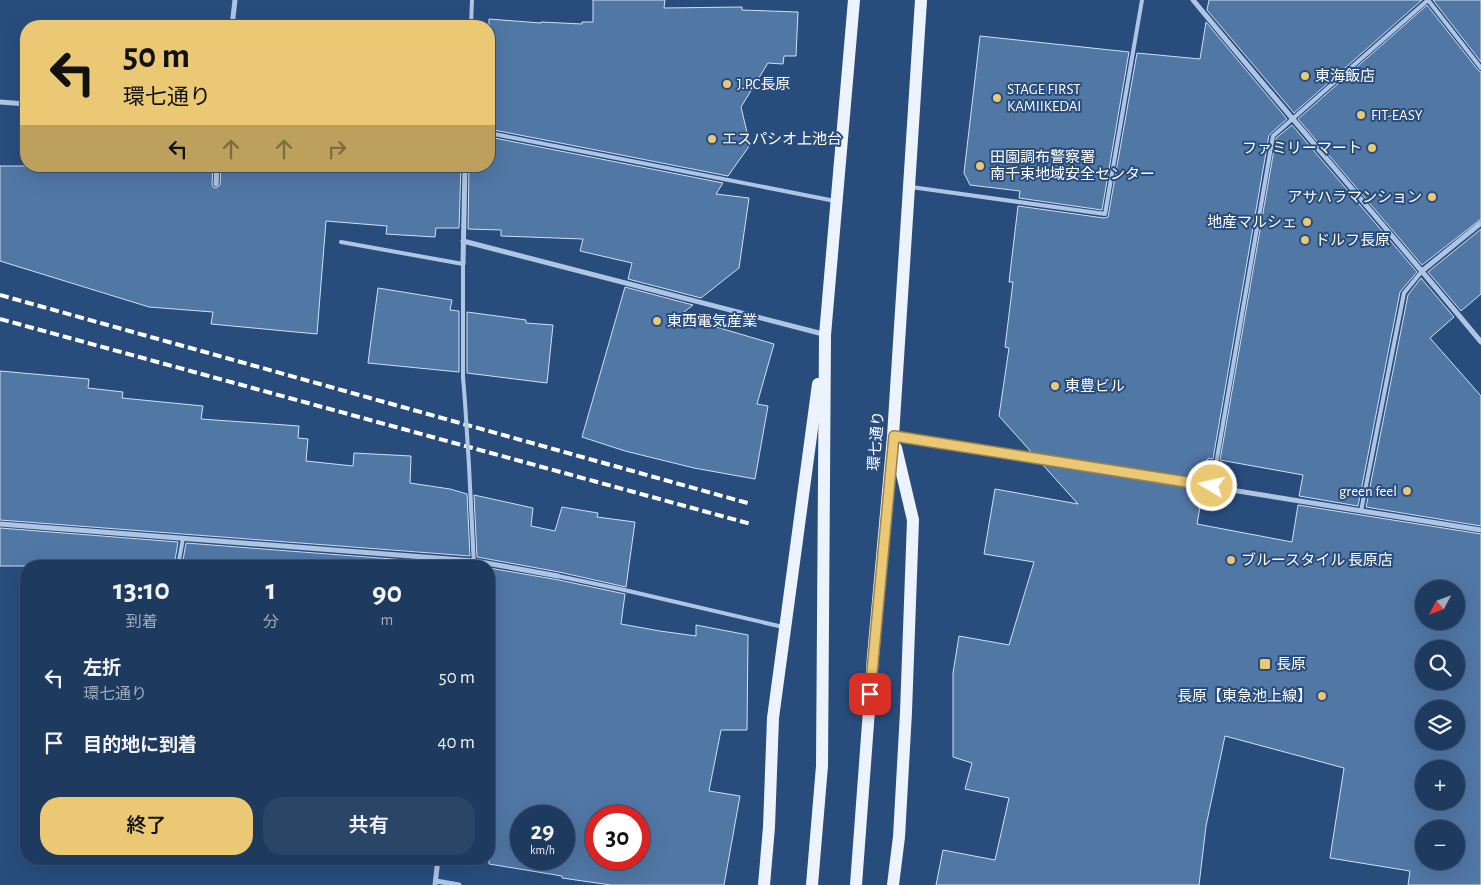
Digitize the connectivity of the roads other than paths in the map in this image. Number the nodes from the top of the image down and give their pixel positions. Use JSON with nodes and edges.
{"nodes":[{"id":1,"x":235,"y":0,"type":"edge"},
{"id":2,"x":472,"y":0,"type":"edge"},
{"id":3,"x":854,"y":0,"type":"edge"},
{"id":4,"x":921,"y":0,"type":"edge"},
{"id":5,"x":1142,"y":0,"type":"edge"},
{"id":6,"x":1193,"y":0,"type":"edge"},
{"id":7,"x":1428,"y":0,"type":"edge"},
{"id":8,"x":233,"y":20,"type":"edge"},
{"id":9,"x":471,"y":20,"type":"edge"},
{"id":10,"x":1481,"y":68,"type":"edge"},
{"id":11,"x":0,"y":102,"type":"edge"},
{"id":12,"x":20,"y":104,"type":"edge"},
{"id":13,"x":1291,"y":119,"type":"junction"},
{"id":14,"x":495,"y":134,"type":"edge"},
{"id":15,"x":217,"y":172,"type":"edge"},
{"id":16,"x":466,"y":172,"type":"edge"},
{"id":17,"x":216,"y":184,"type":"dead end"},
{"id":18,"x":909,"y":187,"type":"junction"},
{"id":19,"x":837,"y":202,"type":"junction"},
{"id":20,"x":1481,"y":223,"type":"edge"},
{"id":21,"x":463,"y":241,"type":"junction"},
{"id":22,"x":341,"y":242,"type":"dead end"},
{"id":23,"x":463,"y":264,"type":"junction"},
{"id":24,"x":1422,"y":271,"type":"junction"},
{"id":25,"x":826,"y":335,"type":"junction"},
{"id":26,"x":1481,"y":342,"type":"edge"},
{"id":27,"x":894,"y":436,"type":"junction"},
{"id":28,"x":1212,"y":486,"type":"junction"},
{"id":29,"x":1361,"y":511,"type":"junction"},
{"id":30,"x":0,"y":524,"type":"edge"},
{"id":31,"x":1481,"y":530,"type":"edge"},
{"id":32,"x":182,"y":538,"type":"junction"},
{"id":33,"x":179,"y":560,"type":"edge"},
{"id":34,"x":439,"y":560,"type":"edge"},
{"id":35,"x":474,"y":560,"type":"edge"},
{"id":36,"x":495,"y":566,"type":"edge"},
{"id":37,"x":558,"y":576,"type":"joint"},
{"id":38,"x":786,"y":628,"type":"junction"},
{"id":39,"x":438,"y":865,"type":"edge"},
{"id":40,"x":436,"y":883,"type":"edge"},
{"id":41,"x":459,"y":885,"type":"edge"},
{"id":42,"x":764,"y":885,"type":"edge"},
{"id":43,"x":812,"y":885,"type":"edge"},
{"id":44,"x":856,"y":885,"type":"edge"},
{"id":45,"x":893,"y":885,"type":"edge"}],
"edges":[{"from":1,"to":8,"type":"street"},
{"from":2,"to":9,"type":"lane"},
{"from":3,"to":19,"type":"main road"},
{"from":4,"to":18,"type":"main road","name":"環七通り"},
{"from":5,"to":18,"type":"lane"},
{"from":6,"to":13,"type":"street"},
{"from":7,"to":10,"type":"lane"},
{"from":7,"to":13,"type":"lane"},
{"from":11,"to":12,"type":"street"},
{"from":13,"to":24,"type":"street"},
{"from":13,"to":28,"type":"lane"},
{"from":14,"to":19,"type":"lane"},
{"from":15,"to":17,"type":"street"},
{"from":16,"to":21,"type":"street"},
{"from":18,"to":27,"type":"main road","name":"環七通り"},
{"from":19,"to":25,"type":"main road"},
{"from":20,"to":24,"type":"street"},
{"from":21,"to":23,"type":"street"},
{"from":21,"to":25,"type":"street"},
{"from":22,"to":23,"type":"lane"},
{"from":23,"to":35,"type":"lane","bridge":true},
{"from":24,"to":26,"type":"street"},
{"from":24,"to":29,"type":"lane"},
{"from":25,"to":38,"type":"main road"},
{"from":25,"to":43,"type":"main road"},
{"from":27,"to":28,"type":"street"},
{"from":27,"to":44,"type":"main road","name":"環七通り"},
{"from":27,"to":45,"type":"main road"},
{"from":28,"to":29,"type":"street"},
{"from":29,"to":31,"type":"street"},
{"from":30,"to":32,"type":"street"},
{"from":32,"to":33,"type":"lane"},
{"from":32,"to":34,"type":"street"},
{"from":36,"to":37,"type":"street"},
{"from":37,"to":38,"type":"lane"},
{"from":38,"to":42,"type":"main road"},
{"from":39,"to":40,"type":"street"},
{"from":40,"to":41,"type":"street"}]}
